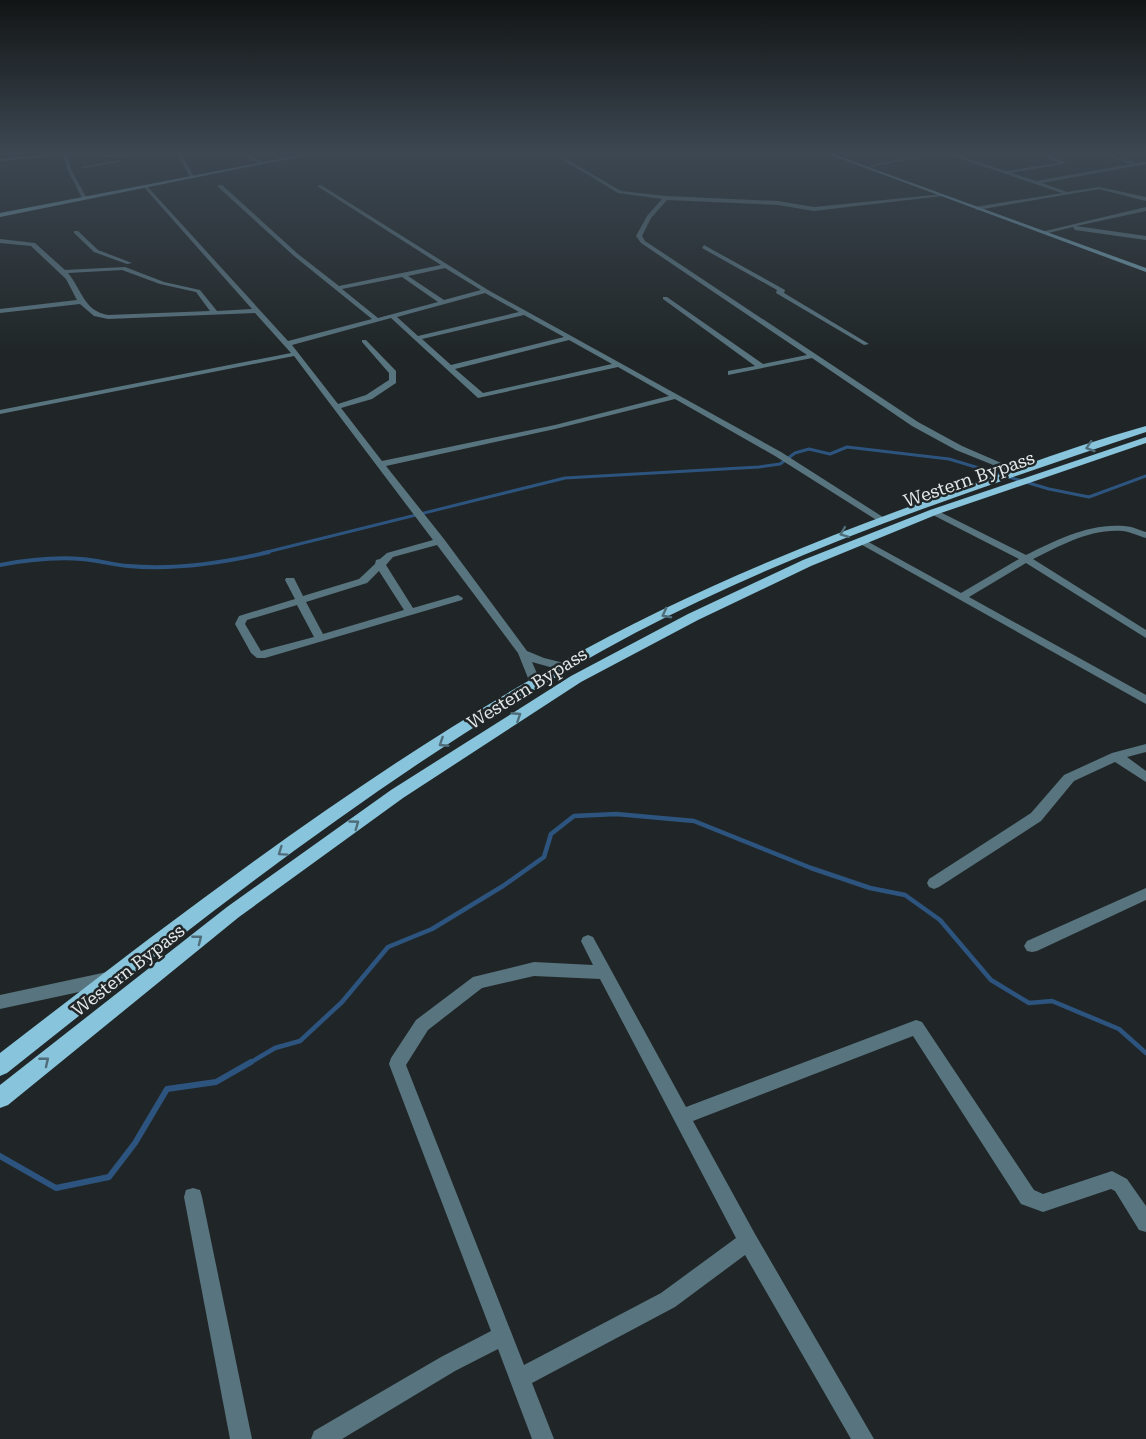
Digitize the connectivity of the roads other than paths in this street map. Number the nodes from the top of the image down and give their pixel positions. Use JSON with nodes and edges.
{"nodes":[{"id":1,"x":175,"y":220,"type":"edge"},
{"id":2,"x":258,"y":220,"type":"edge"},
{"id":3,"x":374,"y":220,"type":"edge"},
{"id":4,"x":648,"y":220,"type":"edge"},
{"id":5,"x":1011,"y":220,"type":"edge"},
{"id":6,"x":1098,"y":220,"type":"edge"},
{"id":7,"x":1068,"y":227,"type":"junction"},
{"id":8,"x":76,"y":232,"type":"dead end"},
{"id":9,"x":1044,"y":232,"type":"junction"},
{"id":10,"x":1146,"y":238,"type":"edge"},
{"id":11,"x":0,"y":241,"type":"edge"},
{"id":12,"x":704,"y":247,"type":"dead end"},
{"id":13,"x":447,"y":266,"type":"junction"},
{"id":14,"x":135,"y":270,"type":"junction"},
{"id":15,"x":1146,"y":270,"type":"edge"},
{"id":16,"x":62,"y":272,"type":"junction"},
{"id":17,"x":403,"y":275,"type":"junction"},
{"id":18,"x":338,"y":288,"type":"junction"},
{"id":19,"x":486,"y":291,"type":"junction"},
{"id":20,"x":665,"y":298,"type":"dead end"},
{"id":21,"x":81,"y":302,"type":"junction"},
{"id":22,"x":443,"y":302,"type":"junction"},
{"id":23,"x":0,"y":311,"type":"edge"},
{"id":24,"x":259,"y":311,"type":"junction"},
{"id":25,"x":524,"y":313,"type":"junction"},
{"id":26,"x":216,"y":314,"type":"junction"},
{"id":27,"x":392,"y":316,"type":"junction"},
{"id":28,"x":377,"y":320,"type":"junction"},
{"id":29,"x":417,"y":338,"type":"junction"},
{"id":30,"x":569,"y":338,"type":"junction"},
{"id":31,"x":364,"y":341,"type":"dead end"},
{"id":32,"x":287,"y":344,"type":"junction"},
{"id":33,"x":866,"y":344,"type":"dead end"},
{"id":34,"x":296,"y":354,"type":"junction"},
{"id":35,"x":811,"y":356,"type":"junction"},
{"id":36,"x":619,"y":365,"type":"junction"},
{"id":37,"x":762,"y":367,"type":"junction"},
{"id":38,"x":449,"y":368,"type":"junction"},
{"id":39,"x":730,"y":374,"type":"dead end"},
{"id":40,"x":675,"y":397,"type":"junction"},
{"id":41,"x":338,"y":406,"type":"junction"},
{"id":42,"x":0,"y":412,"type":"edge"},
{"id":43,"x":1146,"y":429,"type":"edge"},
{"id":44,"x":1146,"y":440,"type":"edge"},
{"id":45,"x":381,"y":464,"type":"junction"},
{"id":46,"x":1014,"y":476,"type":"junction"},
{"id":47,"x":934,"y":512,"type":"junction"},
{"id":48,"x":881,"y":519,"type":"junction"},
{"id":49,"x":1146,"y":535,"type":"edge"},
{"id":50,"x":441,"y":541,"type":"junction"},
{"id":51,"x":860,"y":541,"type":"junction"},
{"id":52,"x":1025,"y":558,"type":"junction"},
{"id":53,"x":379,"y":562,"type":"junction"},
{"id":54,"x":290,"y":580,"type":"dead end"},
{"id":55,"x":961,"y":597,"type":"junction"},
{"id":56,"x":458,"y":598,"type":"dead end"},
{"id":57,"x":302,"y":601,"type":"junction"},
{"id":58,"x":410,"y":611,"type":"junction"},
{"id":59,"x":1146,"y":635,"type":"edge"},
{"id":60,"x":320,"y":638,"type":"junction"},
{"id":61,"x":523,"y":652,"type":"junction"},
{"id":62,"x":564,"y":667,"type":"junction"},
{"id":63,"x":536,"y":684,"type":"junction"},
{"id":64,"x":1146,"y":700,"type":"edge"},
{"id":65,"x":1146,"y":748,"type":"edge"},
{"id":66,"x":1116,"y":756,"type":"junction"},
{"id":67,"x":1146,"y":777,"type":"edge"},
{"id":68,"x":934,"y":883,"type":"dead end"},
{"id":69,"x":1144,"y":899,"type":"edge"},
{"id":70,"x":588,"y":941,"type":"dead end"},
{"id":71,"x":1032,"y":946,"type":"dead end"},
{"id":72,"x":605,"y":972,"type":"junction"},
{"id":73,"x":111,"y":978,"type":"junction"},
{"id":74,"x":0,"y":1002,"type":"edge"},
{"id":75,"x":0,"y":1066,"type":"edge"},
{"id":76,"x":0,"y":1098,"type":"edge"},
{"id":77,"x":682,"y":1118,"type":"junction"},
{"id":78,"x":193,"y":1197,"type":"dead end"},
{"id":79,"x":1146,"y":1223,"type":"edge"},
{"id":80,"x":748,"y":1240,"type":"junction"},
{"id":81,"x":504,"y":1335,"type":"junction"},
{"id":82,"x":519,"y":1379,"type":"junction"},
{"id":83,"x":242,"y":1439,"type":"edge"},
{"id":84,"x":322,"y":1439,"type":"edge"},
{"id":85,"x":543,"y":1439,"type":"edge"},
{"id":86,"x":863,"y":1439,"type":"edge"}],
"edges":[{"from":1,"to":24,"type":"street"},
{"from":2,"to":18,"type":"street"},
{"from":3,"to":13,"type":"street"},
{"from":4,"to":35,"type":"street"},
{"from":5,"to":9,"type":"main road"},
{"from":6,"to":7,"type":"street"},
{"from":7,"to":9,"type":"street"},
{"from":7,"to":10,"type":"street"},
{"from":8,"to":14,"type":"street"},
{"from":9,"to":15,"type":"main road"},
{"from":11,"to":16,"type":"street"},
{"from":12,"to":33,"type":"street"},
{"from":13,"to":17,"type":"street"},
{"from":13,"to":19,"type":"street"},
{"from":14,"to":16,"type":"street"},
{"from":14,"to":26,"type":"street"},
{"from":16,"to":21,"type":"street"},
{"from":17,"to":18,"type":"street"},
{"from":17,"to":22,"type":"street"},
{"from":18,"to":28,"type":"street"},
{"from":19,"to":22,"type":"street"},
{"from":19,"to":25,"type":"street"},
{"from":20,"to":37,"type":"street"},
{"from":21,"to":23,"type":"street"},
{"from":21,"to":26,"type":"street"},
{"from":22,"to":27,"type":"street"},
{"from":24,"to":26,"type":"street"},
{"from":24,"to":32,"type":"street"},
{"from":25,"to":29,"type":"street"},
{"from":25,"to":30,"type":"street"},
{"from":27,"to":28,"type":"street"},
{"from":27,"to":29,"type":"street"},
{"from":28,"to":32,"type":"street"},
{"from":29,"to":38,"type":"street"},
{"from":30,"to":36,"type":"street"},
{"from":30,"to":38,"type":"street"},
{"from":31,"to":41,"type":"street"},
{"from":32,"to":34,"type":"street"},
{"from":34,"to":41,"type":"street"},
{"from":34,"to":42,"type":"street"},
{"from":35,"to":37,"type":"street"},
{"from":35,"to":46,"type":"street"},
{"from":36,"to":38,"type":"street"},
{"from":36,"to":40,"type":"street"},
{"from":37,"to":39,"type":"street"},
{"from":40,"to":45,"type":"street"},
{"from":40,"to":48,"type":"street"},
{"from":41,"to":45,"type":"street"},
{"from":43,"to":46,"type":"main road","name":"Western Bypass","one_way":true},
{"from":44,"to":46,"type":"main road","name":"Western Bypass"},
{"from":45,"to":50,"type":"street"},
{"from":46,"to":47,"type":"main road","name":"Western Bypass"},
{"from":46,"to":48,"type":"main road","name":"Western Bypass"},
{"from":47,"to":51,"type":"main road","name":"Western Bypass"},
{"from":47,"to":52,"type":"street"},
{"from":48,"to":62,"type":"main road","name":"Western Bypass","one_way":true},
{"from":49,"to":52,"type":"street"},
{"from":50,"to":53,"type":"street"},
{"from":50,"to":61,"type":"street"},
{"from":51,"to":55,"type":"street"},
{"from":76,"to":51,"type":"main road","name":"Western Bypass","one_way":true},
{"from":52,"to":55,"type":"street"},
{"from":52,"to":59,"type":"street"},
{"from":53,"to":57,"type":"street"},
{"from":53,"to":58,"type":"street"},
{"from":54,"to":57,"type":"street"},
{"from":55,"to":64,"type":"street"},
{"from":56,"to":58,"type":"street"},
{"from":57,"to":60,"type":"street"},
{"from":57,"to":60,"type":"street"},
{"from":58,"to":60,"type":"street"},
{"from":61,"to":62,"type":"street"},
{"from":61,"to":63,"type":"street"},
{"from":62,"to":63,"type":"main road","name":"Western Bypass"},
{"from":63,"to":73,"type":"main road","name":"Western Bypass","one_way":true},
{"from":65,"to":66,"type":"street"},
{"from":66,"to":67,"type":"street"},
{"from":66,"to":68,"type":"street"},
{"from":69,"to":71,"type":"street"},
{"from":70,"to":72,"type":"street"},
{"from":72,"to":77,"type":"street"},
{"from":72,"to":81,"type":"street"},
{"from":73,"to":74,"type":"street"},
{"from":73,"to":75,"type":"main road","name":"Western Bypass"},
{"from":77,"to":79,"type":"street"},
{"from":77,"to":80,"type":"street"},
{"from":78,"to":83,"type":"street"},
{"from":80,"to":82,"type":"street"},
{"from":80,"to":86,"type":"street"},
{"from":81,"to":82,"type":"street"},
{"from":81,"to":84,"type":"street"},
{"from":82,"to":85,"type":"street"}]}
